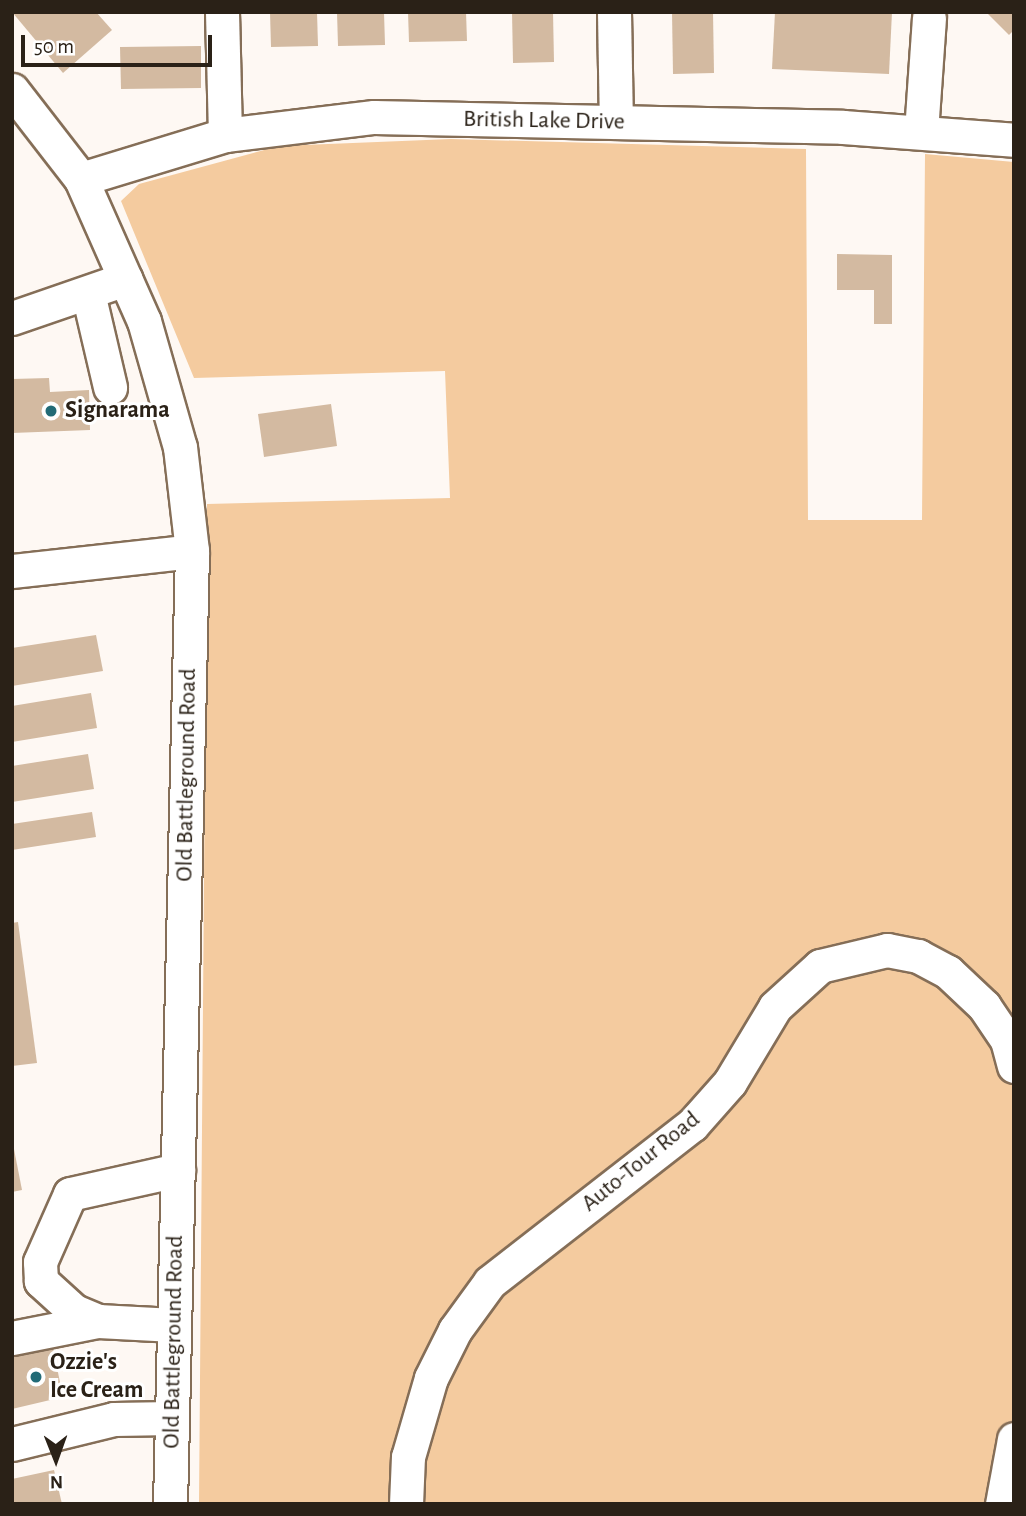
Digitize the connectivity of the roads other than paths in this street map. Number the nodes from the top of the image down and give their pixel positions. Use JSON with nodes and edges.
{"nodes":[{"id":1,"x":222,"y":12,"type":"edge"},
{"id":2,"x":614,"y":12,"type":"edge"},
{"id":3,"x":929,"y":18,"type":"dead end"},
{"id":4,"x":12,"y":90,"type":"edge"},
{"id":5,"x":616,"y":122,"type":"junction"},
{"id":6,"x":921,"y":132,"type":"junction"},
{"id":7,"x":225,"y":135,"type":"junction"},
{"id":8,"x":1014,"y":141,"type":"edge"},
{"id":9,"x":81,"y":179,"type":"junction"},
{"id":10,"x":125,"y":279,"type":"junction"},
{"id":11,"x":88,"y":293,"type":"junction"},
{"id":12,"x":12,"y":318,"type":"edge"},
{"id":13,"x":110,"y":387,"type":"dead end"},
{"id":14,"x":192,"y":551,"type":"junction"},
{"id":15,"x":12,"y":571,"type":"edge"},
{"id":16,"x":1014,"y":1066,"type":"edge"},
{"id":17,"x":178,"y":1170,"type":"junction"},
{"id":18,"x":98,"y":1321,"type":"junction"},
{"id":19,"x":174,"y":1325,"type":"junction"},
{"id":20,"x":12,"y":1338,"type":"edge"},
{"id":21,"x":172,"y":1418,"type":"junction"},
{"id":22,"x":1014,"y":1439,"type":"edge"},
{"id":23,"x":12,"y":1444,"type":"edge"},
{"id":24,"x":170,"y":1504,"type":"edge"},
{"id":25,"x":406,"y":1504,"type":"edge"},
{"id":26,"x":1002,"y":1504,"type":"edge"}],
"edges":[{"from":1,"to":7,"type":"street"},
{"from":2,"to":5,"type":"street"},
{"from":3,"to":6,"type":"street"},
{"from":4,"to":9,"type":"street","name":"Old Battleground Road"},
{"from":5,"to":6,"type":"street","name":"British Lake Drive"},
{"from":5,"to":7,"type":"street","name":"British Lake Drive"},
{"from":6,"to":8,"type":"street","name":"British Lake Drive"},
{"from":7,"to":9,"type":"street","name":"British Lake Drive"},
{"from":9,"to":10,"type":"street","name":"Old Battleground Road"},
{"from":10,"to":11,"type":"street"},
{"from":10,"to":14,"type":"street","name":"Old Battleground Road"},
{"from":11,"to":12,"type":"street"},
{"from":11,"to":13,"type":"street"},
{"from":14,"to":15,"type":"street"},
{"from":14,"to":17,"type":"street","name":"Old Battleground Road"},
{"from":16,"to":25,"type":"street","name":"Auto-Tour Road"},
{"from":17,"to":18,"type":"street"},
{"from":17,"to":19,"type":"street","name":"Old Battleground Road"},
{"from":18,"to":19,"type":"street"},
{"from":18,"to":20,"type":"street"},
{"from":19,"to":21,"type":"street","name":"Old Battleground Road"},
{"from":21,"to":23,"type":"street"},
{"from":21,"to":24,"type":"street","name":"Old Battleground Road"},
{"from":22,"to":26,"type":"street"}]}
